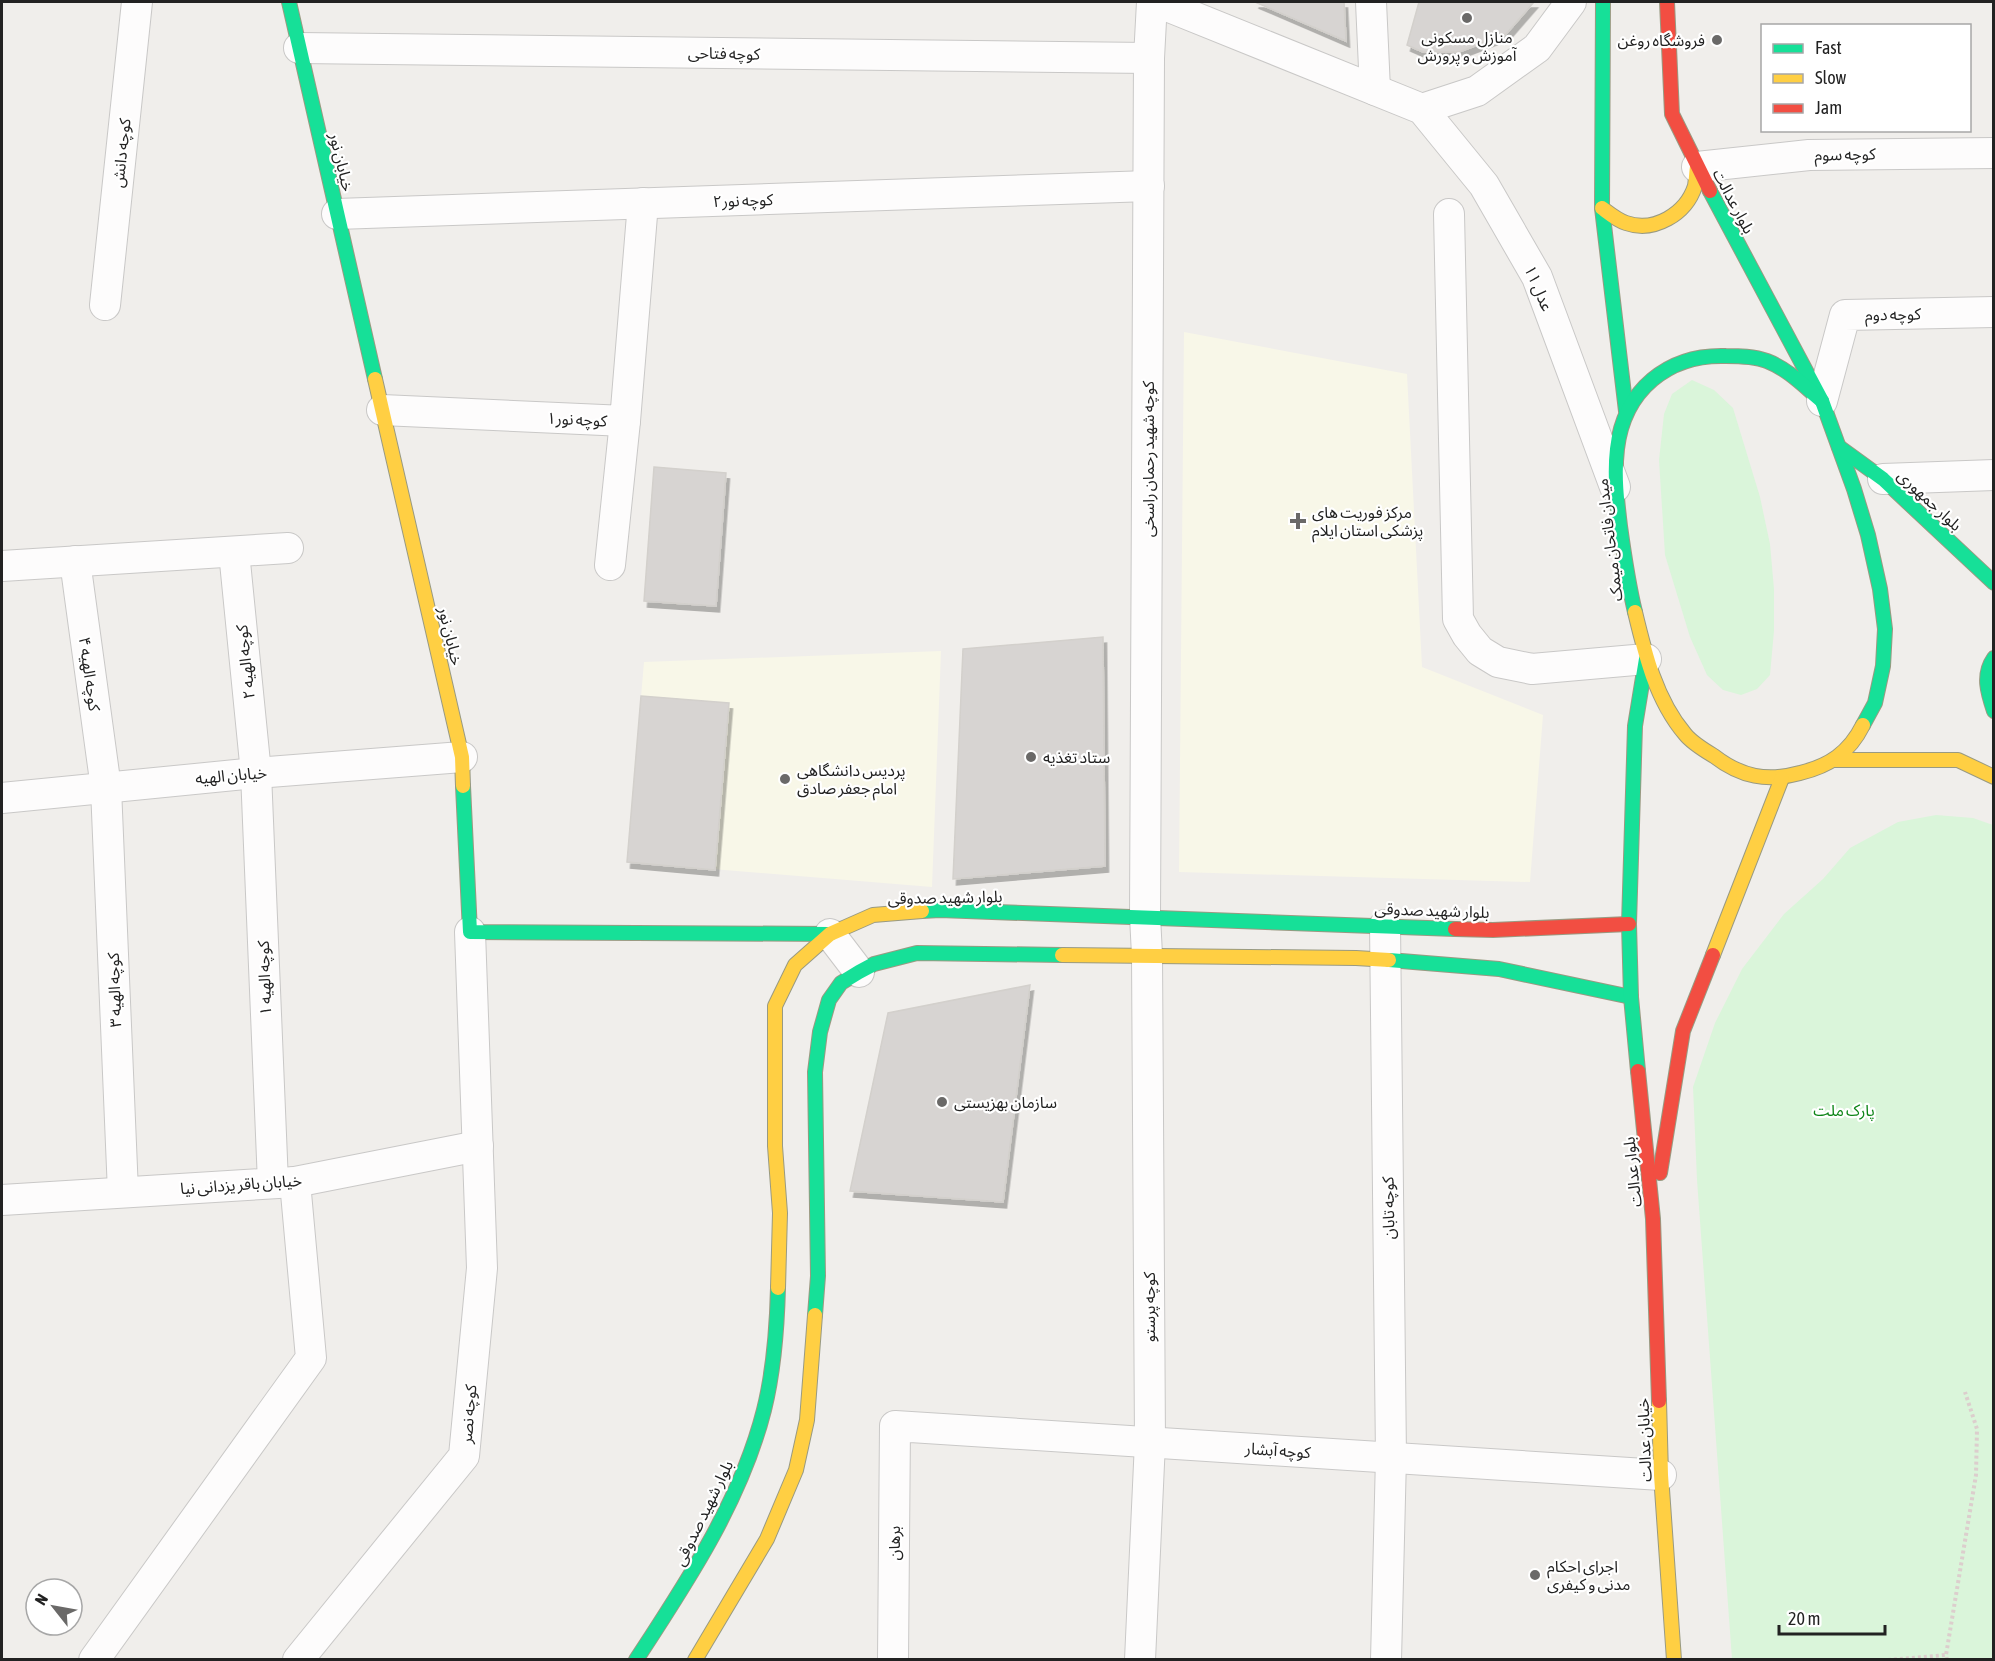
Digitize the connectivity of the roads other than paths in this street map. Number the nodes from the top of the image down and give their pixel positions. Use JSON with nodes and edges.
{"nodes":[{"id":1,"x":137,"y":2,"type":"edge"},
{"id":2,"x":289,"y":2,"type":"edge"},
{"id":3,"x":1152,"y":2,"type":"edge"},
{"id":4,"x":1157,"y":2,"type":"edge"},
{"id":5,"x":1371,"y":2,"type":"edge"},
{"id":6,"x":1571,"y":2,"type":"edge"},
{"id":7,"x":1603,"y":2,"type":"edge"},
{"id":8,"x":1667,"y":2,"type":"edge"},
{"id":9,"x":299,"y":48,"type":"junction"},
{"id":10,"x":1149,"y":58,"type":"junction"},
{"id":11,"x":1375,"y":90,"type":"junction"},
{"id":12,"x":1422,"y":109,"type":"junction"},
{"id":13,"x":1994,"y":153,"type":"edge"},
{"id":14,"x":1697,"y":167,"type":"junction"},
{"id":15,"x":1149,"y":186,"type":"junction"},
{"id":16,"x":643,"y":204,"type":"junction"},
{"id":17,"x":1602,"y":208,"type":"junction"},
{"id":18,"x":337,"y":214,"type":"junction"},
{"id":19,"x":1449,"y":214,"type":"dead end"},
{"id":20,"x":105,"y":305,"type":"dead end"},
{"id":21,"x":1994,"y":312,"type":"edge"},
{"id":22,"x":1822,"y":401,"type":"junction"},
{"id":23,"x":382,"y":410,"type":"junction"},
{"id":24,"x":1626,"y":411,"type":"junction"},
{"id":25,"x":625,"y":421,"type":"junction"},
{"id":26,"x":1839,"y":447,"type":"junction"},
{"id":27,"x":1994,"y":475,"type":"edge"},
{"id":28,"x":1883,"y":479,"type":"junction"},
{"id":29,"x":1616,"y":490,"type":"junction"},
{"id":30,"x":288,"y":548,"type":"dead end"},
{"id":31,"x":234,"y":552,"type":"junction"},
{"id":32,"x":75,"y":561,"type":"junction"},
{"id":33,"x":610,"y":565,"type":"dead end"},
{"id":34,"x":2,"y":566,"type":"edge"},
{"id":35,"x":1994,"y":583,"type":"edge"},
{"id":36,"x":1994,"y":658,"type":"edge"},
{"id":37,"x":1646,"y":659,"type":"junction"},
{"id":38,"x":1994,"y":711,"type":"edge"},
{"id":39,"x":462,"y":757,"type":"junction"},
{"id":40,"x":1835,"y":760,"type":"junction"},
{"id":41,"x":256,"y":773,"type":"junction"},
{"id":42,"x":1994,"y":777,"type":"edge"},
{"id":43,"x":1782,"y":778,"type":"junction"},
{"id":44,"x":105,"y":788,"type":"junction"},
{"id":45,"x":2,"y":798,"type":"edge"},
{"id":46,"x":1145,"y":916,"type":"junction"},
{"id":47,"x":1629,"y":924,"type":"junction"},
{"id":48,"x":1385,"y":925,"type":"junction"},
{"id":49,"x":470,"y":932,"type":"junction"},
{"id":50,"x":830,"y":934,"type":"junction"},
{"id":51,"x":1147,"y":955,"type":"junction"},
{"id":52,"x":1384,"y":960,"type":"junction"},
{"id":53,"x":859,"y":972,"type":"junction"},
{"id":54,"x":1630,"y":997,"type":"junction"},
{"id":55,"x":478,"y":1146,"type":"junction"},
{"id":56,"x":284,"y":1182,"type":"junction"},
{"id":57,"x":123,"y":1192,"type":"junction"},
{"id":58,"x":2,"y":1200,"type":"edge"},
{"id":59,"x":1653,"y":1219,"type":"junction"},
{"id":60,"x":895,"y":1425,"type":"joint"},
{"id":61,"x":1150,"y":1442,"type":"junction"},
{"id":62,"x":1391,"y":1457,"type":"junction"},
{"id":63,"x":1661,"y":1474,"type":"junction"},
{"id":64,"x":94,"y":1659,"type":"edge"},
{"id":65,"x":298,"y":1659,"type":"edge"},
{"id":66,"x":636,"y":1659,"type":"edge"},
{"id":67,"x":695,"y":1659,"type":"edge"},
{"id":68,"x":893,"y":1659,"type":"edge"},
{"id":69,"x":1140,"y":1659,"type":"edge"},
{"id":70,"x":1386,"y":1659,"type":"edge"},
{"id":71,"x":1674,"y":1659,"type":"edge"}],
"edges":[{"from":1,"to":20,"type":"street","name":"کوچه دانش"},
{"from":2,"to":9,"type":"main road","name":"خیابان نور"},
{"from":3,"to":10,"type":"street","name":"کوچه شهید رحمان راسخی"},
{"from":4,"to":11,"type":"street","name":"عدل ۱۱"},
{"from":5,"to":11,"type":"street"},
{"from":6,"to":12,"type":"street"},
{"from":7,"to":17,"type":"main road"},
{"from":8,"to":14,"type":"main road","name":"بلوار عدالت"},
{"from":9,"to":10,"type":"street","name":"کوچه فتاحی"},
{"from":9,"to":18,"type":"main road","name":"خیابان نور"},
{"from":10,"to":15,"type":"street","name":"کوچه شهید رحمان راسخی"},
{"from":11,"to":12,"type":"street","name":"عدل ۱۱"},
{"from":12,"to":29,"type":"street","name":"عدل ۱۱"},
{"from":13,"to":14,"type":"street","name":"کوچه سوم"},
{"from":14,"to":17,"type":"main road"},
{"from":14,"to":22,"type":"main road","name":"بلوار عدالت"},
{"from":15,"to":16,"type":"street","name":"کوچه نور۲"},
{"from":15,"to":46,"type":"street","name":"کوچه شهید رحمان راسخی"},
{"from":16,"to":18,"type":"street","name":"کوچه نور۲"},
{"from":16,"to":25,"type":"street","name":"کوچه نور۱"},
{"from":17,"to":24,"type":"main road"},
{"from":18,"to":23,"type":"main road","name":"خیابان نور"},
{"from":19,"to":37,"type":"street"},
{"from":21,"to":22,"type":"street","name":"کوچه دوم"},
{"from":22,"to":24,"type":"main road","name":"میدان فاتحان میمک"},
{"from":22,"to":26,"type":"main road","name":"میدان فاتحان میمک"},
{"from":23,"to":25,"type":"street","name":"کوچه نور۱"},
{"from":23,"to":39,"type":"main road","name":"خیابان نور"},
{"from":24,"to":29,"type":"main road","name":"میدان فاتحان میمک"},
{"from":25,"to":33,"type":"street"},
{"from":26,"to":28,"type":"main road","name":"بلوار جمهوری"},
{"from":26,"to":40,"type":"main road","name":"میدان فاتحان میمک"},
{"from":27,"to":28,"type":"street"},
{"from":28,"to":35,"type":"main road","name":"بلوار جمهوری"},
{"from":29,"to":37,"type":"main road","name":"میدان فاتحان میمک"},
{"from":30,"to":31,"type":"street"},
{"from":31,"to":32,"type":"street"},
{"from":31,"to":41,"type":"street","name":"کوچه الهیه ۲"},
{"from":32,"to":34,"type":"street"},
{"from":32,"to":44,"type":"street","name":"کوچه الهیه ۴"},
{"from":36,"to":38,"type":"main road"},
{"from":37,"to":43,"type":"main road","name":"میدان فاتحان میمک"},
{"from":37,"to":47,"type":"main road","name":"بلوار عدالت"},
{"from":39,"to":41,"type":"street","name":"خیابان الهیه"},
{"from":39,"to":49,"type":"main road","name":"خیابان نور"},
{"from":40,"to":42,"type":"main road"},
{"from":40,"to":43,"type":"main road","name":"میدان فاتحان میمک"},
{"from":41,"to":44,"type":"street","name":"خیابان الهیه"},
{"from":41,"to":56,"type":"street","name":"کوچه الهیه ۱"},
{"from":43,"to":59,"type":"main road","name":"بلوار عدالت"},
{"from":44,"to":45,"type":"street","name":"خیابان الهیه"},
{"from":44,"to":57,"type":"street","name":"کوچه الهیه ۳"},
{"from":46,"to":48,"type":"main road","name":"بلوار شهید صدوقی"},
{"from":46,"to":50,"type":"main road","name":"بلوار شهید صدوقی"},
{"from":46,"to":51,"type":"street","name":"کوچه شهید رحمان راسخی"},
{"from":47,"to":48,"type":"main road","name":"بلوار شهید صدوقی"},
{"from":47,"to":54,"type":"main road","name":"بلوار عدالت"},
{"from":48,"to":52,"type":"street","name":"کوچه تابان"},
{"from":49,"to":50,"type":"main road"},
{"from":49,"to":55,"type":"street","name":"کوچه نصر"},
{"from":50,"to":53,"type":"street"},
{"from":50,"to":66,"type":"main road","name":"بلوار شهید صدوقی"},
{"from":51,"to":52,"type":"main road"},
{"from":51,"to":53,"type":"main road"},
{"from":51,"to":61,"type":"street","name":"کوچه پرستو"},
{"from":52,"to":54,"type":"main road"},
{"from":52,"to":62,"type":"street","name":"کوچه تابان"},
{"from":53,"to":67,"type":"main road"},
{"from":54,"to":59,"type":"main road","name":"بلوار عدالت"},
{"from":55,"to":56,"type":"street","name":"خیابان باقر یزدانی نیا"},
{"from":55,"to":65,"type":"street","name":"کوچه نصر"},
{"from":56,"to":57,"type":"street","name":"خیابان باقر یزدانی نیا"},
{"from":56,"to":64,"type":"street","name":"کوچه الهیه ۱"},
{"from":57,"to":58,"type":"street","name":"خیابان باقر یزدانی نیا"},
{"from":59,"to":63,"type":"main road","name":"خیابان عدالت"},
{"from":60,"to":61,"type":"street","name":"کوچه آبشار"},
{"from":60,"to":68,"type":"street","name":"برهان"},
{"from":61,"to":62,"type":"street","name":"کوچه آبشار"},
{"from":61,"to":69,"type":"street","name":"کوچه پرستو"},
{"from":62,"to":63,"type":"street","name":"کوچه آبشار"},
{"from":62,"to":70,"type":"street","name":"کوچه تابان"},
{"from":63,"to":71,"type":"main road","name":"خیابان عدالت"}]}
